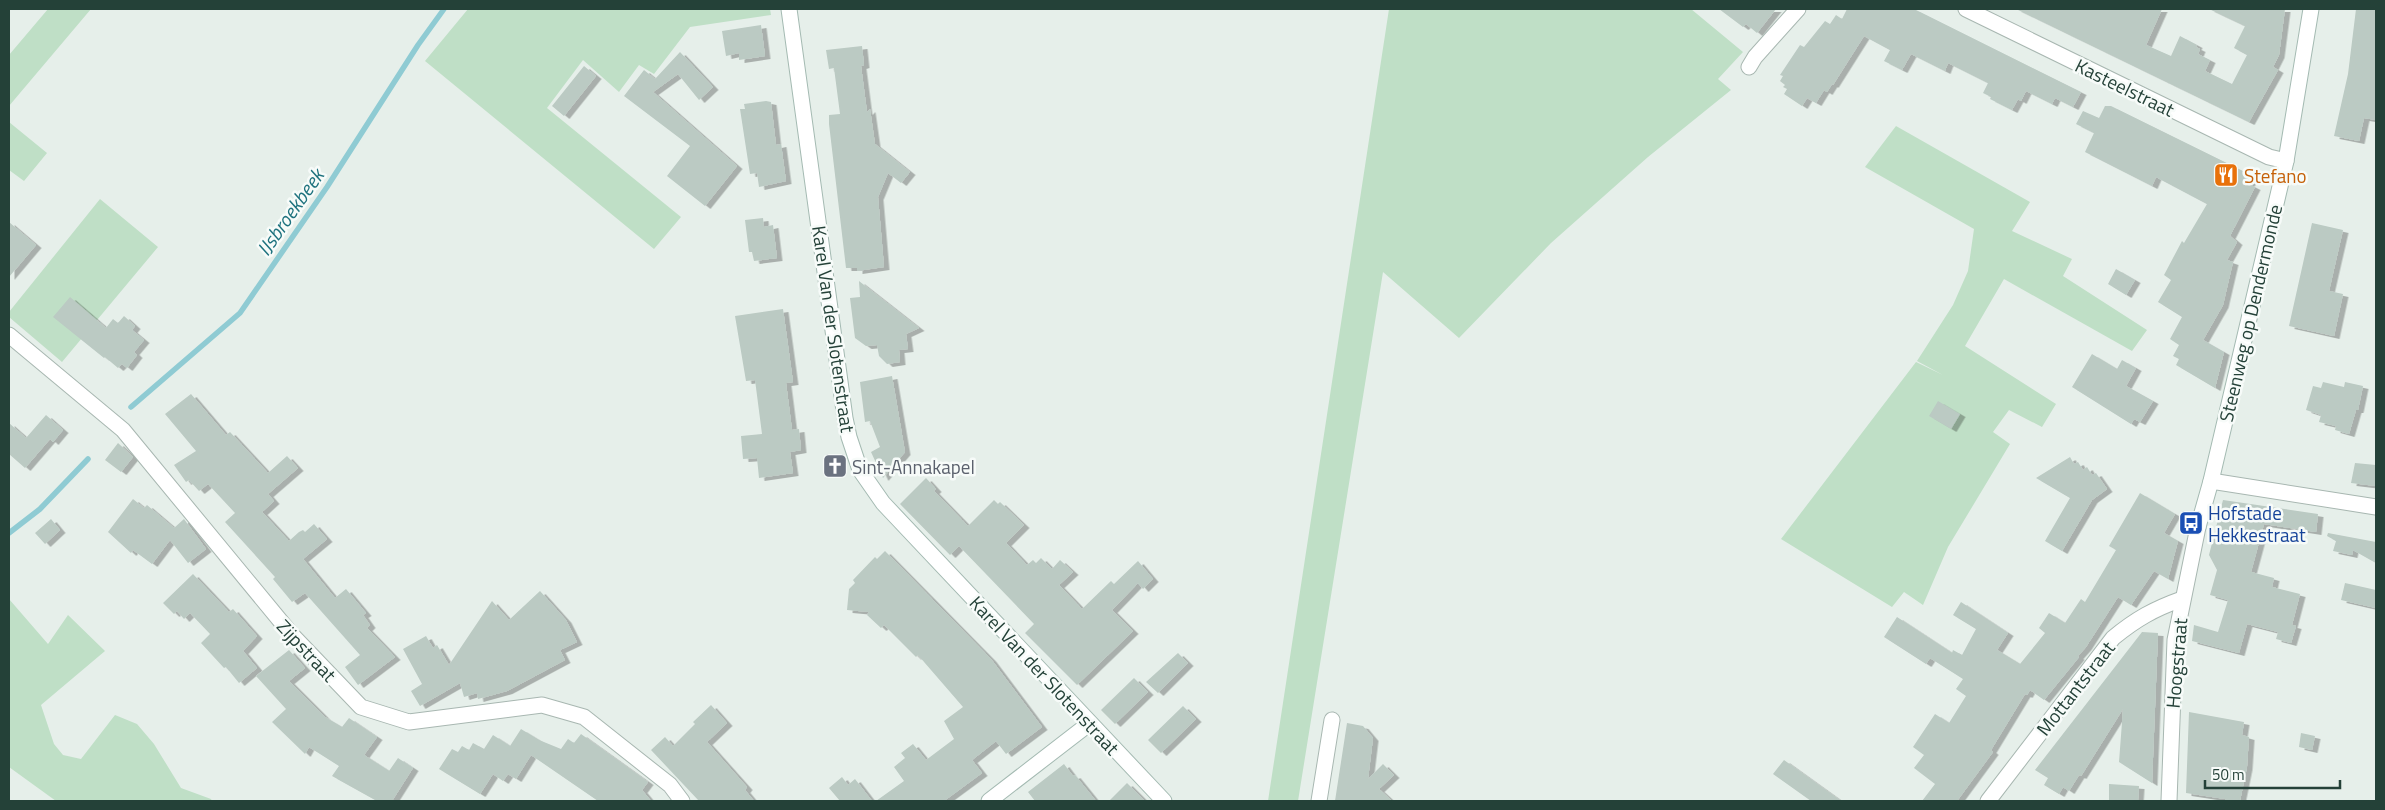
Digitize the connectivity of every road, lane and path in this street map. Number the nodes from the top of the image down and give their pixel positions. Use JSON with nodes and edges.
{"nodes":[{"id":1,"x":789,"y":9,"type":"edge"},
{"id":2,"x":1798,"y":9,"type":"edge"},
{"id":3,"x":1966,"y":9,"type":"edge"},
{"id":4,"x":2311,"y":9,"type":"edge"},
{"id":5,"x":1749,"y":67,"type":"dead end"},
{"id":6,"x":2286,"y":161,"type":"junction"},
{"id":7,"x":9,"y":335,"type":"edge"},
{"id":8,"x":2211,"y":481,"type":"junction"},
{"id":9,"x":2376,"y":507,"type":"edge"},
{"id":10,"x":2198,"y":527,"type":"joint"},
{"id":11,"x":2182,"y":599,"type":"junction"},
{"id":12,"x":1332,"y":720,"type":"dead end"},
{"id":13,"x":1090,"y":723,"type":"junction"},
{"id":14,"x":682,"y":801,"type":"edge"},
{"id":15,"x":989,"y":801,"type":"edge"},
{"id":16,"x":1164,"y":801,"type":"edge"},
{"id":17,"x":1319,"y":801,"type":"edge"},
{"id":18,"x":1988,"y":801,"type":"edge"},
{"id":19,"x":2169,"y":801,"type":"edge"}],
"edges":[{"from":1,"to":13,"type":"street","name":"Karel Van der Slotenstraat"},
{"from":2,"to":5,"type":"street"},
{"from":3,"to":6,"type":"street","name":"Kasteelstraat"},
{"from":4,"to":6,"type":"street","name":"Steenweg op Dendermonde"},
{"from":6,"to":8,"type":"street","name":"Steenweg op Dendermonde"},
{"from":7,"to":14,"type":"street","name":"Zijpstraat"},
{"from":8,"to":9,"type":"street"},
{"from":8,"to":10,"type":"street","name":"Steenweg op Dendermonde"},
{"from":10,"to":11,"type":"street","name":"Hoogstraat"},
{"from":11,"to":18,"type":"street","name":"Mottantstraat"},
{"from":11,"to":19,"type":"street","name":"Hoogstraat"},
{"from":12,"to":17,"type":"street"},
{"from":13,"to":15,"type":"street"},
{"from":13,"to":16,"type":"street","name":"Karel Van der Slotenstraat"}]}
